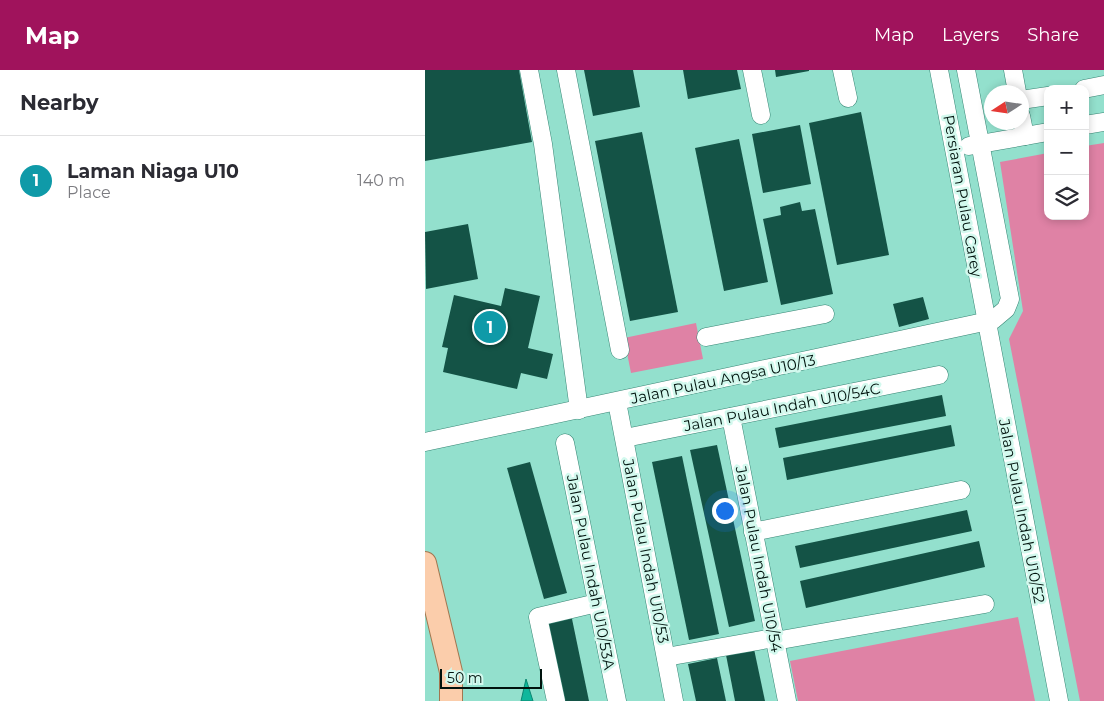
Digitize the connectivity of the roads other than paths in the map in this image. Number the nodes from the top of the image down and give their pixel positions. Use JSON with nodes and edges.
{"nodes":[{"id":1,"x":529,"y":70,"type":"edge"},
{"id":2,"x":566,"y":70,"type":"edge"},
{"id":3,"x":752,"y":70,"type":"edge"},
{"id":4,"x":842,"y":70,"type":"edge"},
{"id":5,"x":939,"y":70,"type":"edge"},
{"id":6,"x":966,"y":70,"type":"edge"},
{"id":7,"x":1013,"y":70,"type":"edge"},
{"id":8,"x":1016,"y":85,"type":"edge"},
{"id":9,"x":1104,"y":85,"type":"edge"},
{"id":10,"x":1089,"y":88,"type":"edge"},
{"id":11,"x":1044,"y":97,"type":"edge"},
{"id":12,"x":848,"y":98,"type":"dead end"},
{"id":13,"x":1029,"y":99,"type":"edge"},
{"id":14,"x":761,"y":115,"type":"dead end"},
{"id":15,"x":1104,"y":122,"type":"edge"},
{"id":16,"x":1089,"y":124,"type":"edge"},
{"id":17,"x":1024,"y":130,"type":"edge"},
{"id":18,"x":1044,"y":133,"type":"edge"},
{"id":19,"x":1025,"y":136,"type":"junction"},
{"id":20,"x":980,"y":144,"type":"junction"},
{"id":21,"x":955,"y":148,"type":"junction"},
{"id":22,"x":1010,"y":299,"type":"joint"},
{"id":23,"x":825,"y":314,"type":"dead end"},
{"id":24,"x":986,"y":322,"type":"junction"},
{"id":25,"x":706,"y":337,"type":"dead end"},
{"id":26,"x":620,"y":350,"type":"dead end"},
{"id":27,"x":939,"y":375,"type":"dead end"},
{"id":28,"x":617,"y":402,"type":"junction"},
{"id":29,"x":579,"y":410,"type":"junction"},
{"id":30,"x":731,"y":417,"type":"junction"},
{"id":31,"x":625,"y":438,"type":"junction"},
{"id":32,"x":425,"y":442,"type":"edge"},
{"id":33,"x":565,"y":443,"type":"dead end"},
{"id":34,"x":961,"y":490,"type":"dead end"},
{"id":35,"x":753,"y":532,"type":"junction"},
{"id":36,"x":425,"y":562,"type":"edge"},
{"id":37,"x":597,"y":603,"type":"junction"},
{"id":38,"x":985,"y":604,"type":"dead end"},
{"id":39,"x":775,"y":639,"type":"junction"},
{"id":40,"x":665,"y":656,"type":"junction"},
{"id":41,"x":451,"y":701,"type":"edge"},
{"id":42,"x":556,"y":701,"type":"edge"},
{"id":43,"x":617,"y":701,"type":"edge"},
{"id":44,"x":674,"y":701,"type":"edge"},
{"id":45,"x":787,"y":701,"type":"edge"},
{"id":46,"x":1059,"y":701,"type":"edge"}],
"edges":[{"from":1,"to":29,"type":"street"},
{"from":2,"to":26,"type":"street"},
{"from":3,"to":14,"type":"street"},
{"from":4,"to":12,"type":"street"},
{"from":5,"to":21,"type":"street","name":"Persiaran Pulau Carey"},
{"from":6,"to":20,"type":"street","name":"Persiaran Pulau Carey"},
{"from":7,"to":8,"type":"street"},
{"from":9,"to":10,"type":"street"},
{"from":11,"to":13,"type":"street"},
{"from":15,"to":16,"type":"street"},
{"from":17,"to":19,"type":"street"},
{"from":18,"to":19,"type":"street"},
{"from":19,"to":20,"type":"street"},
{"from":20,"to":21,"type":"street"},
{"from":20,"to":22,"type":"street","name":"Persiaran Pulau Carey"},
{"from":21,"to":24,"type":"street","name":"Persiaran Pulau Carey"},
{"from":22,"to":24,"type":"street","name":"Jalan Pulau Angsa U10/13"},
{"from":23,"to":25,"type":"street"},
{"from":24,"to":28,"type":"street","name":"Jalan Pulau Angsa U10/13"},
{"from":24,"to":46,"type":"street","name":"Jalan Pulau Indah U10/52"},
{"from":27,"to":30,"type":"street","name":"Jalan Pulau Indah U10/54C"},
{"from":28,"to":29,"type":"street","name":"Jalan Pulau Angsa U10/13"},
{"from":28,"to":31,"type":"street","name":"Jalan Pulau Indah U10/53"},
{"from":29,"to":32,"type":"street","name":"Jalan Pulau Angsa U10/13"},
{"from":30,"to":31,"type":"street","name":"Jalan Pulau Indah U10/54C"},
{"from":30,"to":35,"type":"street","name":"Jalan Pulau Indah U10/54"},
{"from":31,"to":40,"type":"street","name":"Jalan Pulau Indah U10/53"},
{"from":33,"to":37,"type":"street","name":"Jalan Pulau Indah U10/53A"},
{"from":34,"to":35,"type":"street"},
{"from":35,"to":39,"type":"street","name":"Jalan Pulau Indah U10/54"},
{"from":36,"to":41,"type":"main road"},
{"from":37,"to":42,"type":"street"},
{"from":37,"to":43,"type":"street","name":"Jalan Pulau Indah U10/53A"},
{"from":38,"to":39,"type":"street"},
{"from":39,"to":40,"type":"street"},
{"from":39,"to":45,"type":"street","name":"Jalan Pulau Indah U10/54"},
{"from":40,"to":44,"type":"street","name":"Jalan Pulau Indah U10/53"}]}
